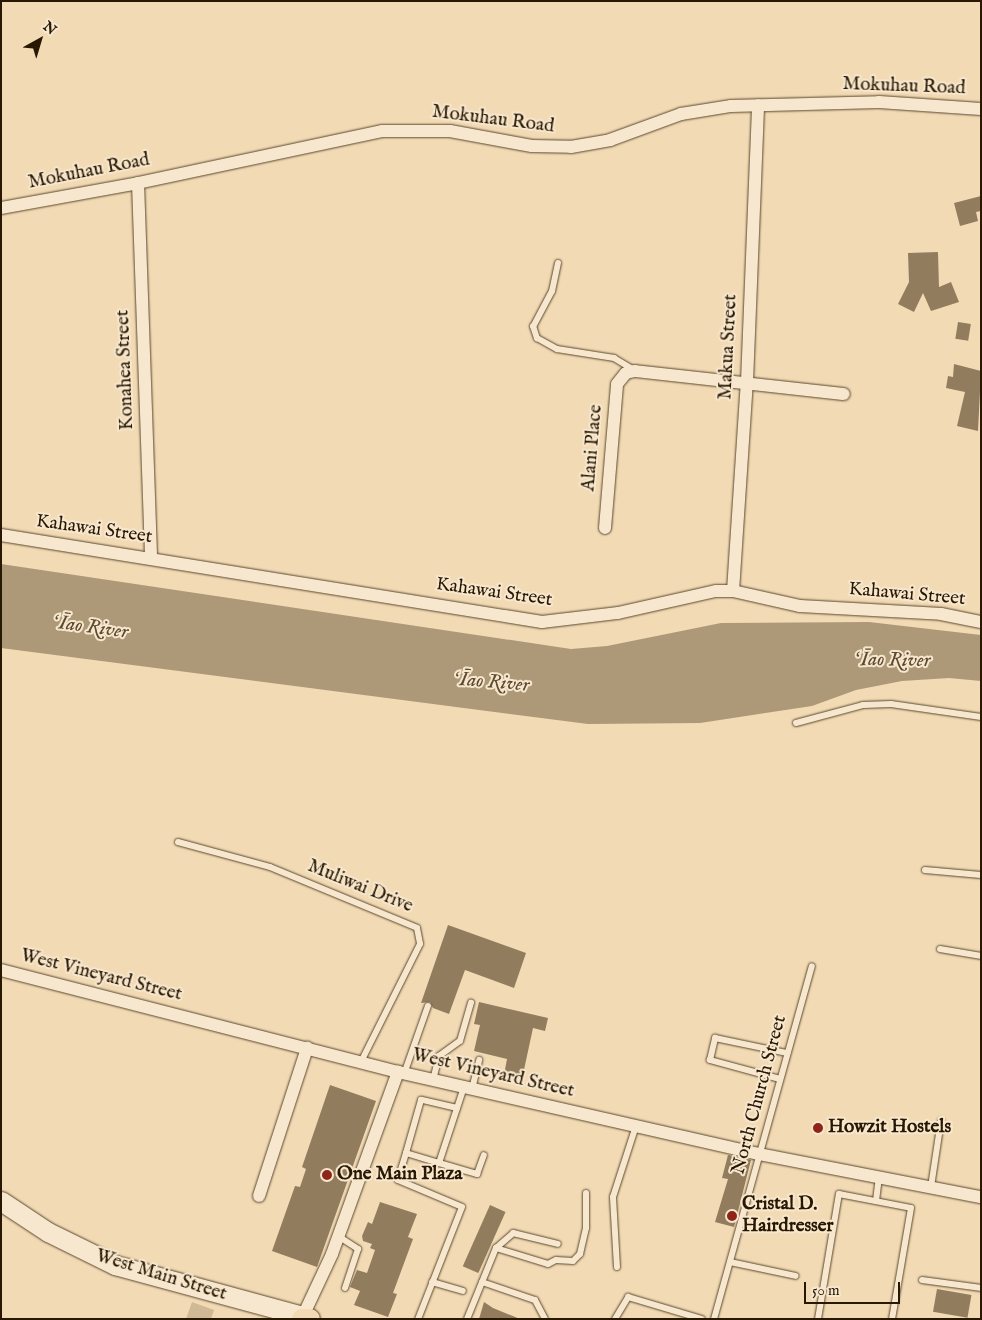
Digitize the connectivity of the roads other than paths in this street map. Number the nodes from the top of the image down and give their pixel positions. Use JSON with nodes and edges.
{"nodes":[{"id":1,"x":758,"y":105,"type":"junction"},
{"id":2,"x":981,"y":109,"type":"edge"},
{"id":3,"x":138,"y":183,"type":"junction"},
{"id":4,"x":1,"y":208,"type":"edge"},
{"id":5,"x":558,"y":263,"type":"dead end"},
{"id":6,"x":629,"y":372,"type":"junction"},
{"id":7,"x":747,"y":382,"type":"junction"},
{"id":8,"x":844,"y":394,"type":"dead end"},
{"id":9,"x":605,"y":528,"type":"dead end"},
{"id":10,"x":1,"y":535,"type":"edge"},
{"id":11,"x":151,"y":557,"type":"junction"},
{"id":12,"x":733,"y":591,"type":"junction"},
{"id":13,"x":981,"y":622,"type":"edge"},
{"id":14,"x":981,"y":717,"type":"edge"},
{"id":15,"x":796,"y":724,"type":"dead end"},
{"id":16,"x":178,"y":842,"type":"dead end"},
{"id":17,"x":925,"y":870,"type":"dead end"},
{"id":18,"x":981,"y":875,"type":"edge"},
{"id":19,"x":940,"y":950,"type":"dead end"},
{"id":20,"x":981,"y":956,"type":"edge"},
{"id":21,"x":812,"y":966,"type":"dead end"},
{"id":22,"x":1,"y":970,"type":"edge"},
{"id":23,"x":471,"y":1003,"type":"dead end"},
{"id":24,"x":428,"y":1006,"type":"dead end"},
{"id":25,"x":308,"y":1048,"type":"junction"},
{"id":26,"x":787,"y":1053,"type":"junction"},
{"id":27,"x":479,"y":1060,"type":"dead end"},
{"id":28,"x":361,"y":1062,"type":"junction"},
{"id":29,"x":401,"y":1073,"type":"junction"},
{"id":30,"x":780,"y":1078,"type":"junction"},
{"id":31,"x":433,"y":1080,"type":"junction"},
{"id":32,"x":468,"y":1088,"type":"junction"},
{"id":33,"x":457,"y":1108,"type":"junction"},
{"id":34,"x":941,"y":1121,"type":"dead end"},
{"id":35,"x":636,"y":1126,"type":"junction"},
{"id":36,"x":406,"y":1153,"type":"junction"},
{"id":37,"x":760,"y":1154,"type":"junction"},
{"id":38,"x":484,"y":1155,"type":"dead end"},
{"id":39,"x":439,"y":1163,"type":"junction"},
{"id":40,"x":879,"y":1178,"type":"junction"},
{"id":41,"x":931,"y":1187,"type":"junction"},
{"id":42,"x":586,"y":1193,"type":"dead end"},
{"id":43,"x":259,"y":1196,"type":"dead end"},
{"id":44,"x":981,"y":1196,"type":"edge"},
{"id":45,"x":1,"y":1201,"type":"edge"},
{"id":46,"x":876,"y":1201,"type":"junction"},
{"id":47,"x":338,"y":1236,"type":"junction"},
{"id":48,"x":558,"y":1244,"type":"dead end"},
{"id":49,"x":496,"y":1248,"type":"junction"},
{"id":50,"x":730,"y":1262,"type":"junction"},
{"id":51,"x":617,"y":1267,"type":"dead end"},
{"id":52,"x":796,"y":1276,"type":"dead end"},
{"id":53,"x":922,"y":1280,"type":"dead end"},
{"id":54,"x":432,"y":1282,"type":"junction"},
{"id":55,"x":482,"y":1282,"type":"junction"},
{"id":56,"x":345,"y":1288,"type":"dead end"},
{"id":57,"x":981,"y":1288,"type":"edge"},
{"id":58,"x":463,"y":1291,"type":"dead end"},
{"id":59,"x":305,"y":1318,"type":"edge"},
{"id":60,"x":418,"y":1319,"type":"edge"},
{"id":61,"x":467,"y":1319,"type":"edge"},
{"id":62,"x":545,"y":1319,"type":"edge"},
{"id":63,"x":615,"y":1319,"type":"edge"},
{"id":64,"x":702,"y":1319,"type":"edge"},
{"id":65,"x":714,"y":1319,"type":"edge"},
{"id":66,"x":818,"y":1319,"type":"edge"},
{"id":67,"x":892,"y":1319,"type":"edge"}],
"edges":[{"from":1,"to":2,"type":"street","name":"Mokuhau Road"},
{"from":1,"to":3,"type":"street","name":"Mokuhau Road"},
{"from":1,"to":7,"type":"street","name":"Makua Street"},
{"from":3,"to":4,"type":"street","name":"Mokuhau Road"},
{"from":3,"to":11,"type":"street","name":"Konahea Street"},
{"from":5,"to":6,"type":"lane"},
{"from":6,"to":7,"type":"street"},
{"from":6,"to":9,"type":"street","name":"Alani Place"},
{"from":7,"to":8,"type":"street"},
{"from":7,"to":12,"type":"street","name":"Makua Street"},
{"from":10,"to":11,"type":"street","name":"Kahawai Street"},
{"from":11,"to":12,"type":"street","name":"Kahawai Street"},
{"from":12,"to":13,"type":"street","name":"Kahawai Street"},
{"from":14,"to":15,"type":"lane"},
{"from":16,"to":28,"type":"lane","name":"Muliwai Drive"},
{"from":17,"to":18,"type":"lane"},
{"from":19,"to":20,"type":"lane"},
{"from":21,"to":26,"type":"lane","name":"North Church Street"},
{"from":22,"to":25,"type":"street","name":"West Vineyard Street"},
{"from":23,"to":31,"type":"lane"},
{"from":24,"to":29,"type":"lane"},
{"from":25,"to":28,"type":"street","name":"West Vineyard Street"},
{"from":25,"to":43,"type":"street"},
{"from":26,"to":30,"type":"lane","name":"North Church Street"},
{"from":26,"to":30,"type":"lane"},
{"from":27,"to":32,"type":"lane"},
{"from":28,"to":29,"type":"street","name":"West Vineyard Street"},
{"from":29,"to":31,"type":"street","name":"West Vineyard Street"},
{"from":29,"to":47,"type":"street"},
{"from":30,"to":37,"type":"lane","name":"North Church Street"},
{"from":31,"to":32,"type":"street","name":"West Vineyard Street"},
{"from":32,"to":33,"type":"lane"},
{"from":32,"to":35,"type":"street","name":"West Vineyard Street"},
{"from":33,"to":36,"type":"lane"},
{"from":33,"to":39,"type":"lane"},
{"from":34,"to":41,"type":"lane"},
{"from":35,"to":37,"type":"street","name":"West Vineyard Street"},
{"from":35,"to":51,"type":"lane"},
{"from":36,"to":39,"type":"lane"},
{"from":36,"to":54,"type":"lane"},
{"from":37,"to":40,"type":"street","name":"West Vineyard Street"},
{"from":37,"to":50,"type":"lane","name":"North Church Street"},
{"from":38,"to":39,"type":"lane"},
{"from":40,"to":41,"type":"street","name":"West Vineyard Street"},
{"from":40,"to":46,"type":"lane"},
{"from":41,"to":44,"type":"street","name":"West Vineyard Street"},
{"from":42,"to":49,"type":"lane"},
{"from":45,"to":59,"type":"street","name":"West Main Street"},
{"from":46,"to":66,"type":"lane"},
{"from":46,"to":67,"type":"lane"},
{"from":47,"to":56,"type":"lane"},
{"from":47,"to":59,"type":"street"},
{"from":48,"to":49,"type":"lane"},
{"from":49,"to":55,"type":"lane"},
{"from":50,"to":52,"type":"lane"},
{"from":50,"to":65,"type":"lane","name":"North Church Street"},
{"from":53,"to":57,"type":"lane"},
{"from":54,"to":58,"type":"lane"},
{"from":54,"to":60,"type":"lane"},
{"from":55,"to":61,"type":"lane"},
{"from":55,"to":62,"type":"lane"},
{"from":63,"to":64,"type":"lane"}]}
